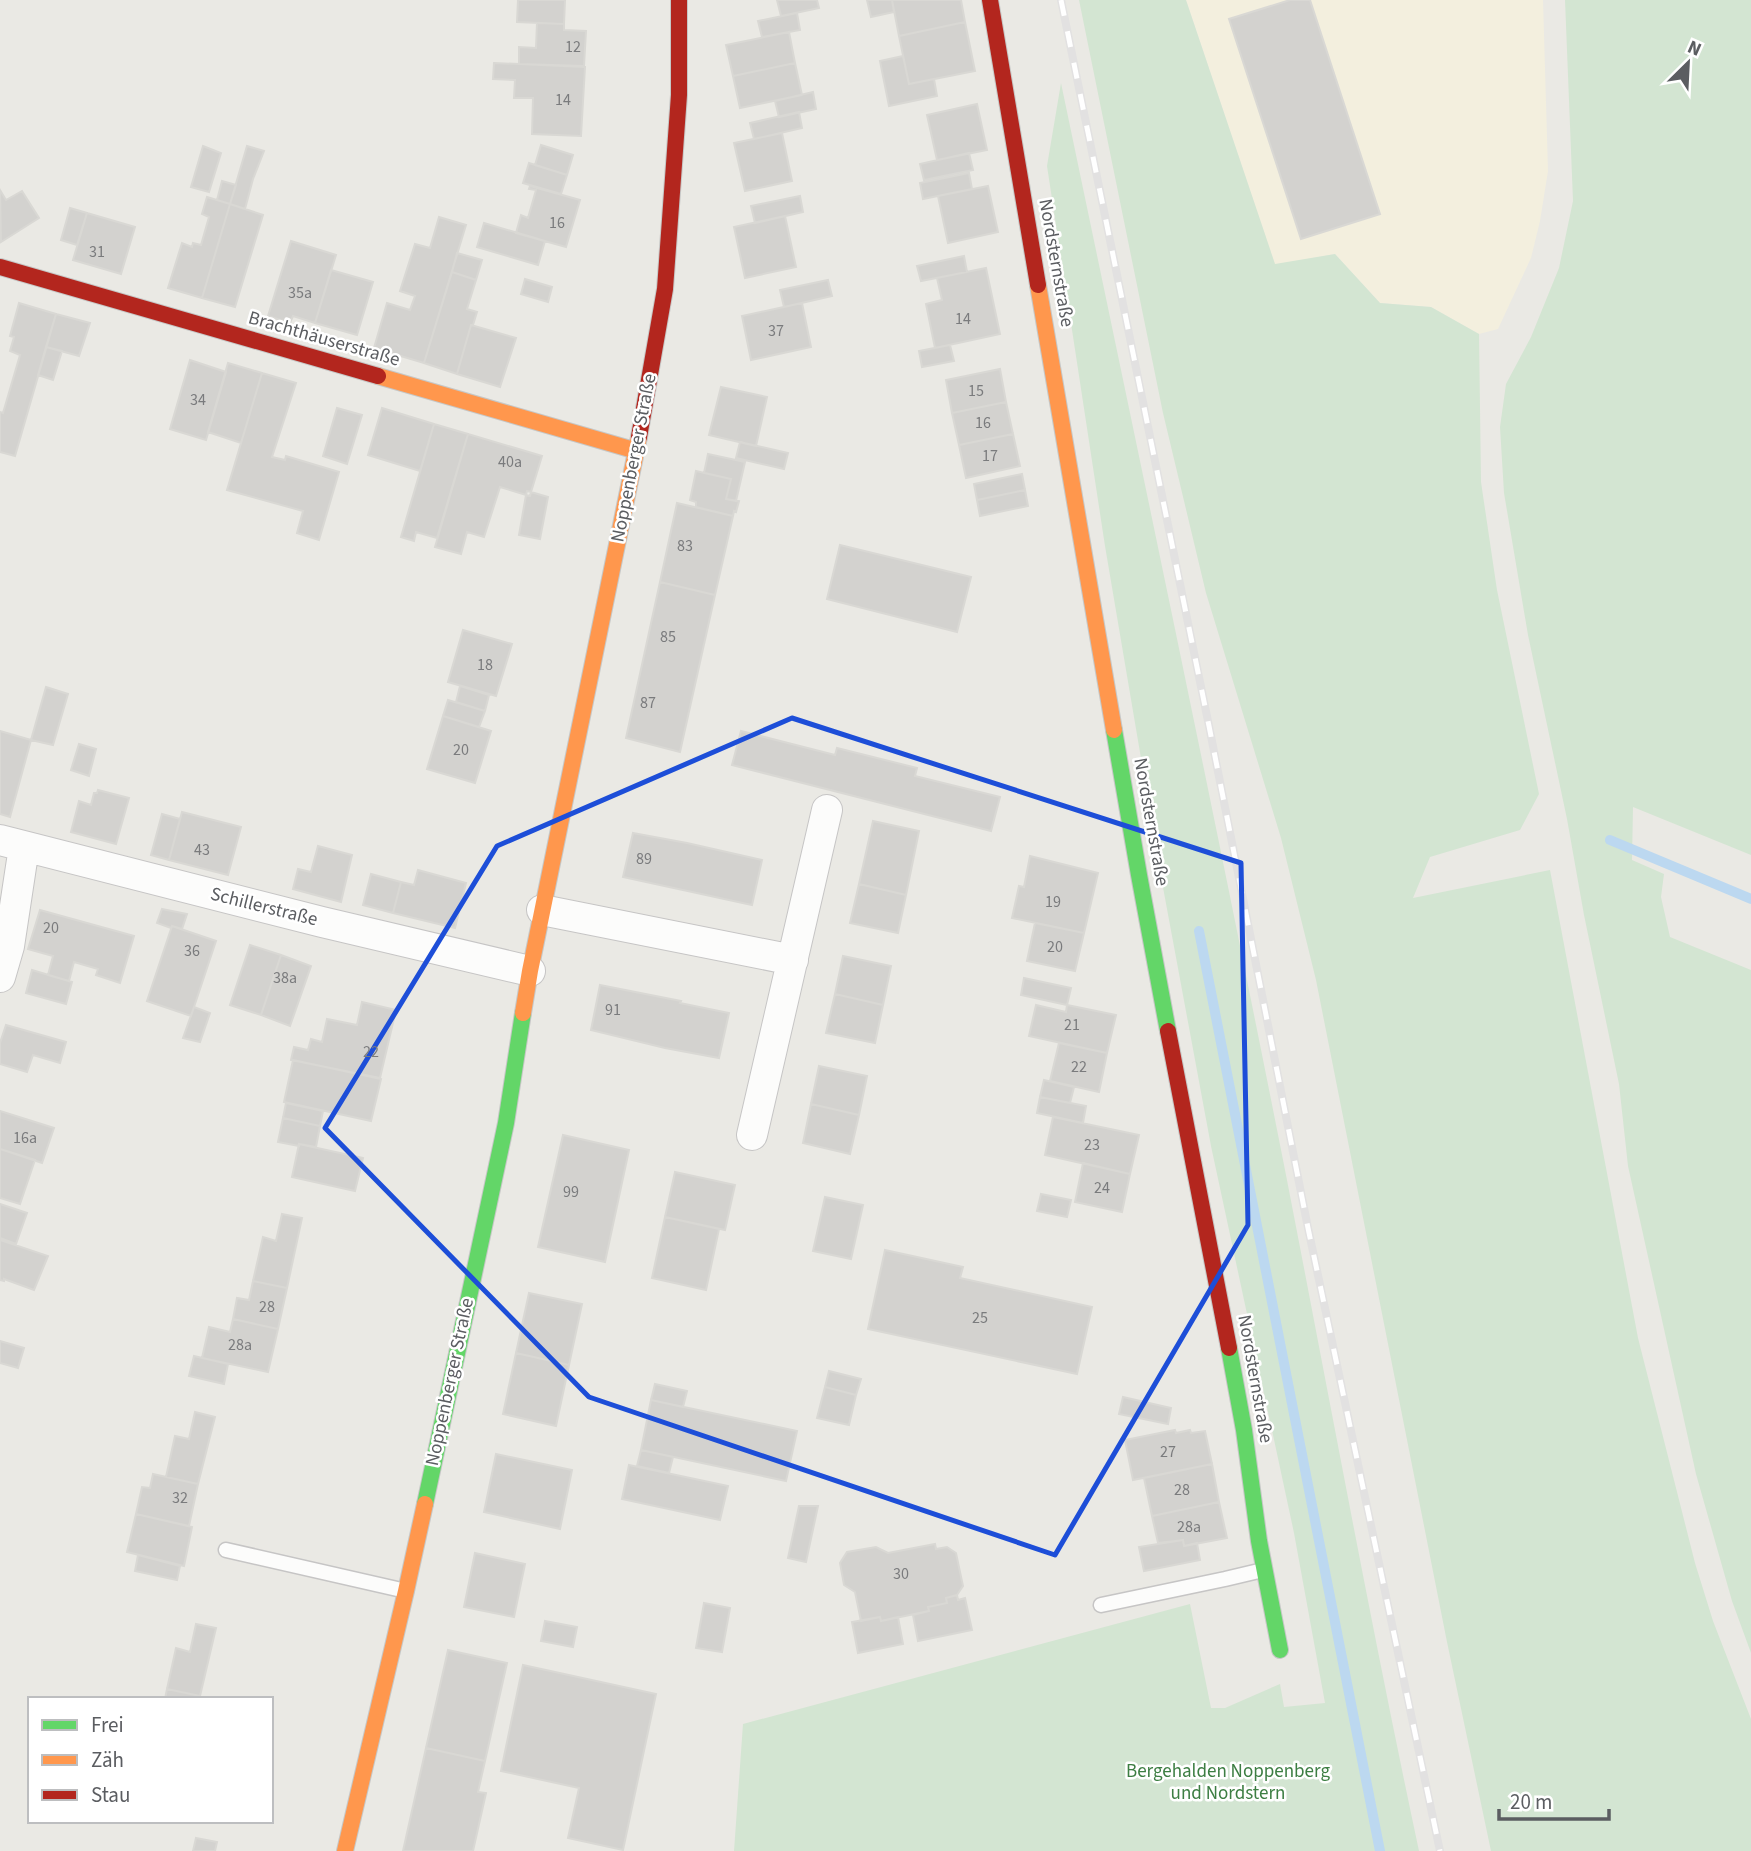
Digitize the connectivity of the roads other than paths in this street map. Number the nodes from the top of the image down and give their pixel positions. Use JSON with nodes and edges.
{"nodes":[{"id":1,"x":679,"y":0,"type":"edge"},
{"id":2,"x":990,"y":0,"type":"edge"},
{"id":3,"x":0,"y":267,"type":"edge"},
{"id":4,"x":637,"y":452,"type":"junction"},
{"id":5,"x":827,"y":810,"type":"dead end"},
{"id":6,"x":12,"y":843,"type":"edge"},
{"id":7,"x":542,"y":910,"type":"junction"},
{"id":8,"x":793,"y":960,"type":"junction"},
{"id":9,"x":530,"y":971,"type":"junction"},
{"id":10,"x":0,"y":977,"type":"edge"},
{"id":11,"x":752,"y":1135,"type":"dead end"},
{"id":12,"x":226,"y":1550,"type":"dead end"},
{"id":13,"x":1264,"y":1569,"type":"junction"},
{"id":14,"x":406,"y":1591,"type":"junction"},
{"id":15,"x":1101,"y":1605,"type":"dead end"},
{"id":16,"x":1280,"y":1650,"type":"dead end"},
{"id":17,"x":345,"y":1851,"type":"edge"}],
"edges":[{"from":1,"to":4,"type":"street","name":"Noppenberger Straße"},
{"from":2,"to":13,"type":"street","name":"Nordsternstraße"},
{"from":3,"to":4,"type":"street","name":"Brachthäuserstraße"},
{"from":4,"to":7,"type":"street","name":"Noppenberger Straße"},
{"from":5,"to":8,"type":"street"},
{"from":6,"to":9,"type":"street","name":"Schillerstraße"},
{"from":6,"to":10,"type":"street"},
{"from":7,"to":8,"type":"street"},
{"from":7,"to":9,"type":"street","name":"Noppenberger Straße"},
{"from":8,"to":11,"type":"street"},
{"from":9,"to":14,"type":"street","name":"Noppenberger Straße"},
{"from":12,"to":14,"type":"lane"},
{"from":13,"to":15,"type":"lane"},
{"from":13,"to":16,"type":"street","name":"Nordsternstraße"},
{"from":14,"to":17,"type":"street","name":"Noppenberger Straße"}]}
